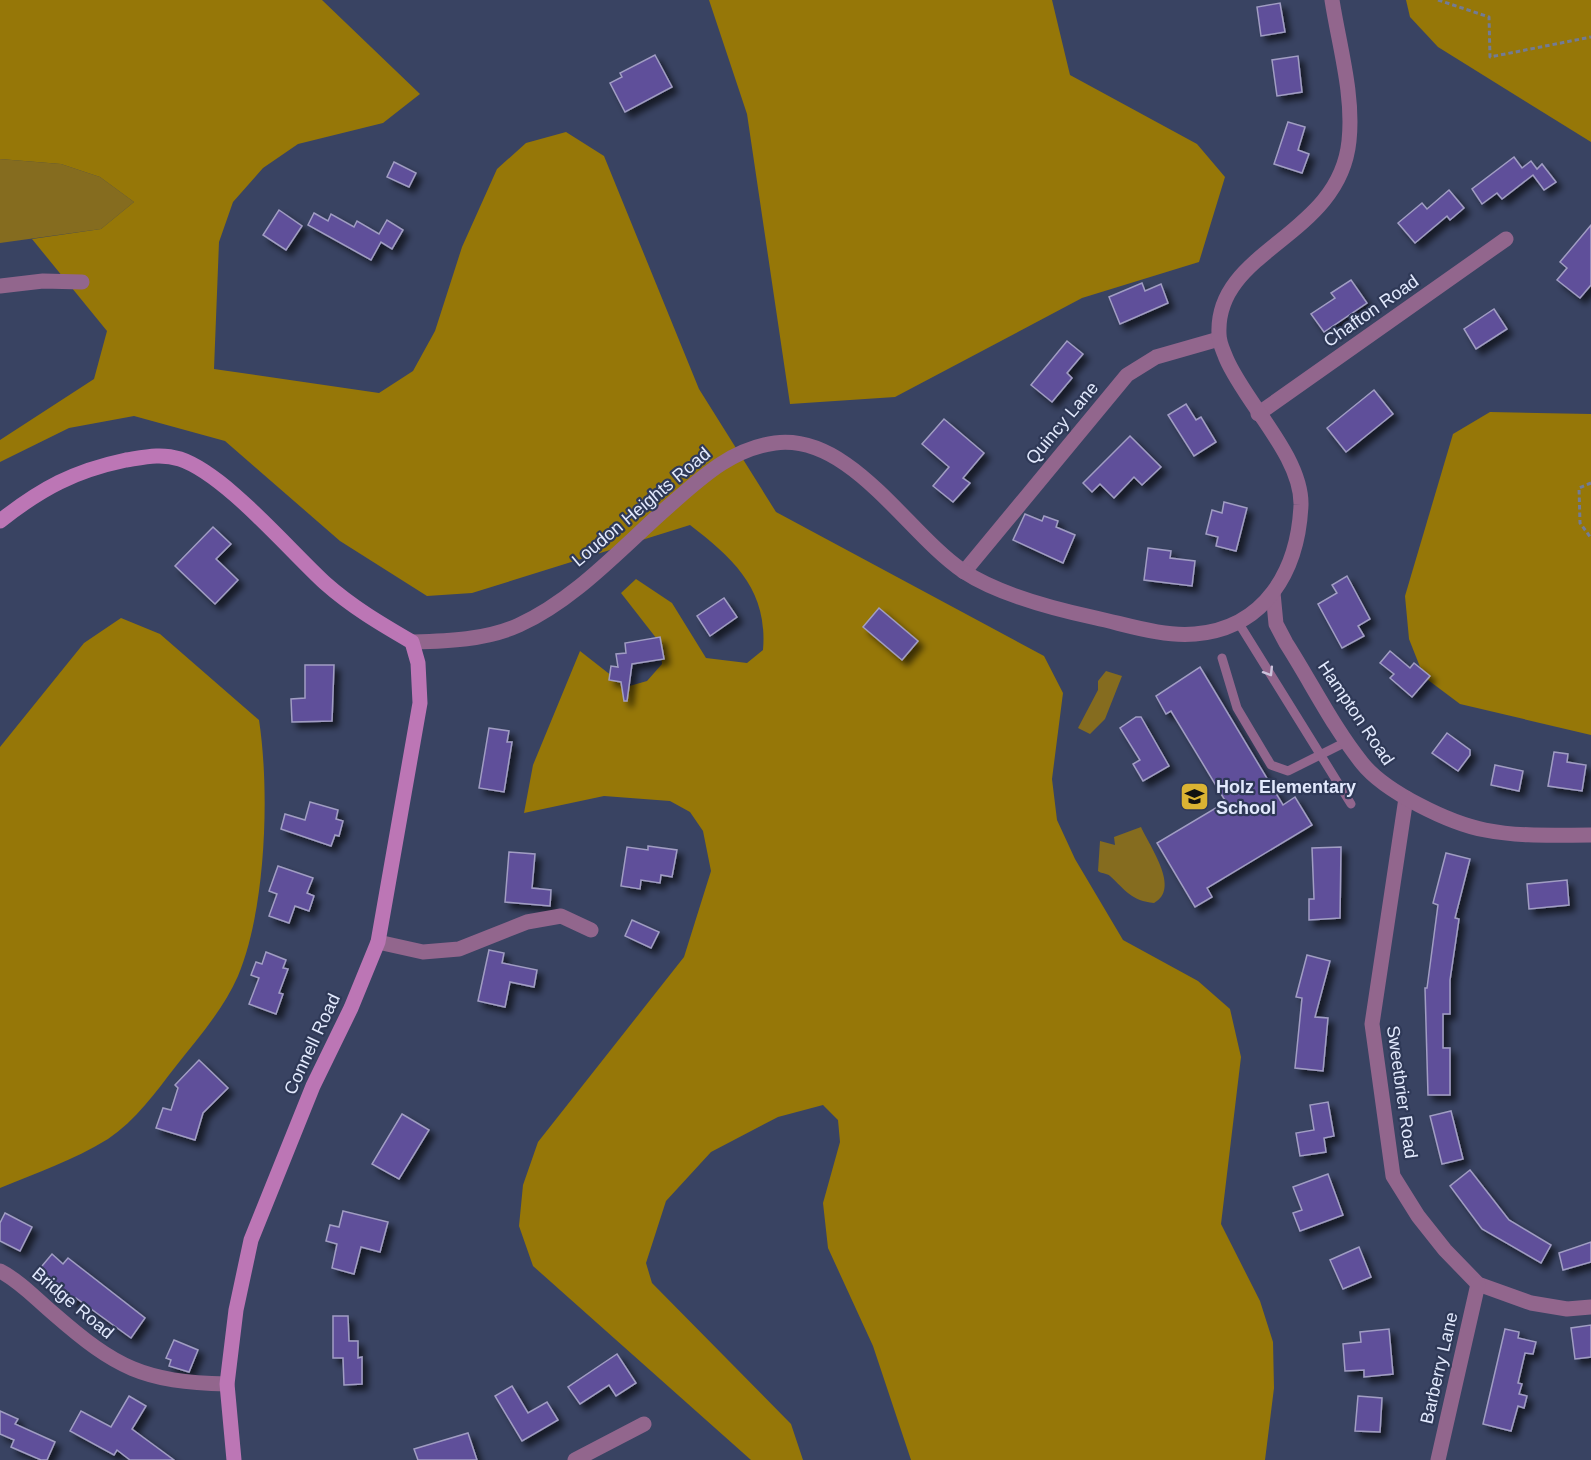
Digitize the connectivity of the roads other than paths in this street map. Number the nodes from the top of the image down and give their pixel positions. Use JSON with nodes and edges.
{"nodes":[{"id":1,"x":1332,"y":0,"type":"edge"},
{"id":2,"x":1506,"y":239,"type":"dead end"},
{"id":3,"x":82,"y":282,"type":"dead end"},
{"id":4,"x":0,"y":286,"type":"edge"},
{"id":5,"x":1219,"y":339,"type":"junction"},
{"id":6,"x":1258,"y":414,"type":"junction"},
{"id":7,"x":0,"y":521,"type":"edge"},
{"id":8,"x":964,"y":572,"type":"junction"},
{"id":9,"x":1273,"y":593,"type":"junction"},
{"id":10,"x":1239,"y":622,"type":"junction"},
{"id":11,"x":412,"y":642,"type":"junction"},
{"id":12,"x":1222,"y":658,"type":"dead end"},
{"id":13,"x":1348,"y":741,"type":"junction"},
{"id":14,"x":1321,"y":756,"type":"junction"},
{"id":15,"x":1406,"y":798,"type":"junction"},
{"id":16,"x":1351,"y":804,"type":"dead end"},
{"id":17,"x":1591,"y":835,"type":"edge"},
{"id":18,"x":591,"y":930,"type":"dead end"},
{"id":19,"x":378,"y":942,"type":"junction"},
{"id":20,"x":0,"y":1271,"type":"edge"},
{"id":21,"x":1478,"y":1284,"type":"junction"},
{"id":22,"x":1591,"y":1307,"type":"edge"},
{"id":23,"x":227,"y":1384,"type":"junction"},
{"id":24,"x":644,"y":1424,"type":"dead end"},
{"id":25,"x":234,"y":1460,"type":"edge"},
{"id":26,"x":574,"y":1460,"type":"edge"},
{"id":27,"x":1438,"y":1460,"type":"edge"}],
"edges":[{"from":1,"to":5,"type":"street","name":"Loudon Heights Road"},
{"from":2,"to":6,"type":"street","name":"Chafton Road"},
{"from":3,"to":4,"type":"street"},
{"from":5,"to":6,"type":"street","name":"Loudon Heights Road"},
{"from":5,"to":8,"type":"street","name":"Quincy Lane"},
{"from":6,"to":9,"type":"street","name":"Loudon Heights Road"},
{"from":7,"to":11,"type":"main road"},
{"from":8,"to":10,"type":"street","name":"Loudon Heights Road"},
{"from":8,"to":11,"type":"street","name":"Loudon Heights Road"},
{"from":9,"to":10,"type":"street","name":"Loudon Heights Road"},
{"from":9,"to":13,"type":"street","name":"Hampton Road"},
{"from":10,"to":14,"type":"lane","one_way":true},
{"from":11,"to":19,"type":"main road","name":"Connell Road"},
{"from":12,"to":14,"type":"lane"},
{"from":13,"to":14,"type":"lane"},
{"from":13,"to":15,"type":"street","name":"Hampton Road"},
{"from":14,"to":16,"type":"lane"},
{"from":15,"to":17,"type":"street","name":"Hampton Road"},
{"from":15,"to":21,"type":"street","name":"Sweetbrier Road"},
{"from":18,"to":19,"type":"street"},
{"from":19,"to":23,"type":"main road","name":"Connell Road"},
{"from":20,"to":23,"type":"street","name":"Bridge Road"},
{"from":21,"to":22,"type":"street","name":"Sweetbrier Road"},
{"from":21,"to":27,"type":"street","name":"Barberry Lane"},
{"from":23,"to":25,"type":"main road","name":"Connell Road"},
{"from":24,"to":26,"type":"street"}]}
